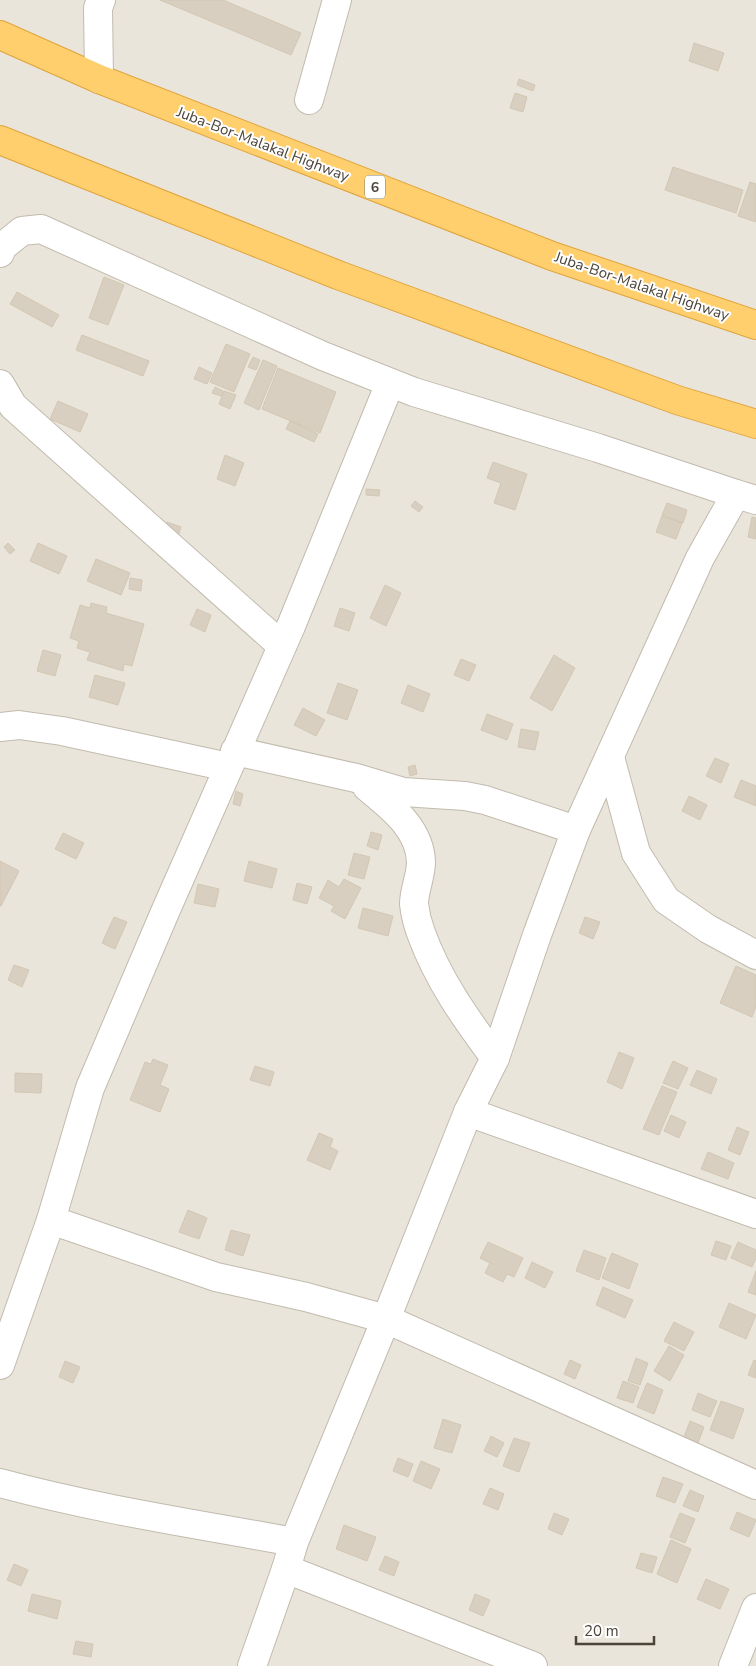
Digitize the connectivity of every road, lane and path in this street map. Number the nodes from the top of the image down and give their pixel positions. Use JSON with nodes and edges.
{"nodes":[{"id":1,"x":101,"y":0,"type":"edge"},
{"id":2,"x":338,"y":0,"type":"edge"},
{"id":3,"x":0,"y":35,"type":"edge"},
{"id":4,"x":99,"y":79,"type":"junction"},
{"id":5,"x":309,"y":100,"type":"dead end"},
{"id":6,"x":0,"y":140,"type":"edge"},
{"id":7,"x":0,"y":253,"type":"edge"},
{"id":8,"x":756,"y":325,"type":"edge"},
{"id":9,"x":390,"y":383,"type":"junction"},
{"id":10,"x":0,"y":384,"type":"edge"},
{"id":11,"x":756,"y":424,"type":"edge"},
{"id":12,"x":746,"y":497,"type":"edge"},
{"id":13,"x":282,"y":646,"type":"junction"},
{"id":14,"x":0,"y":727,"type":"edge"},
{"id":15,"x":610,"y":757,"type":"junction"},
{"id":16,"x":232,"y":759,"type":"junction"},
{"id":17,"x":356,"y":778,"type":"junction"},
{"id":18,"x":576,"y":830,"type":"junction"},
{"id":19,"x":756,"y":955,"type":"edge"},
{"id":20,"x":495,"y":1058,"type":"junction"},
{"id":21,"x":468,"y":1112,"type":"junction"},
{"id":22,"x":756,"y":1214,"type":"edge"},
{"id":23,"x":50,"y":1220,"type":"junction"},
{"id":24,"x":386,"y":1319,"type":"junction"},
{"id":25,"x":0,"y":1365,"type":"edge"},
{"id":26,"x":0,"y":1483,"type":"edge"},
{"id":27,"x":756,"y":1484,"type":"edge"},
{"id":28,"x":294,"y":1542,"type":"junction"},
{"id":29,"x":286,"y":1570,"type":"junction"},
{"id":30,"x":756,"y":1608,"type":"edge"},
{"id":31,"x":252,"y":1666,"type":"edge"},
{"id":32,"x":533,"y":1666,"type":"edge"},
{"id":33,"x":733,"y":1666,"type":"edge"}],
"edges":[{"from":1,"to":4,"type":"street"},
{"from":2,"to":5,"type":"street"},
{"from":3,"to":4,"type":"highway","name":"Juba-Bor-Malakal Highway","number":"6"},
{"from":4,"to":8,"type":"highway","name":"Juba-Bor-Malakal Highway","number":"6"},
{"from":6,"to":11,"type":"highway"},
{"from":7,"to":9,"type":"street"},
{"from":9,"to":12,"type":"street"},
{"from":9,"to":13,"type":"street"},
{"from":10,"to":13,"type":"street"},
{"from":12,"to":15,"type":"street"},
{"from":13,"to":16,"type":"street"},
{"from":14,"to":16,"type":"street"},
{"from":15,"to":18,"type":"street"},
{"from":15,"to":19,"type":"street"},
{"from":16,"to":17,"type":"street"},
{"from":16,"to":23,"type":"street"},
{"from":17,"to":18,"type":"street"},
{"from":17,"to":20,"type":"street"},
{"from":18,"to":20,"type":"street"},
{"from":20,"to":21,"type":"street"},
{"from":21,"to":22,"type":"street"},
{"from":21,"to":24,"type":"street"},
{"from":23,"to":24,"type":"street"},
{"from":23,"to":25,"type":"street"},
{"from":24,"to":27,"type":"street"},
{"from":24,"to":28,"type":"street"},
{"from":26,"to":28,"type":"street"},
{"from":28,"to":29,"type":"street"},
{"from":29,"to":31,"type":"street"},
{"from":29,"to":32,"type":"street"},
{"from":30,"to":33,"type":"street"}]}
